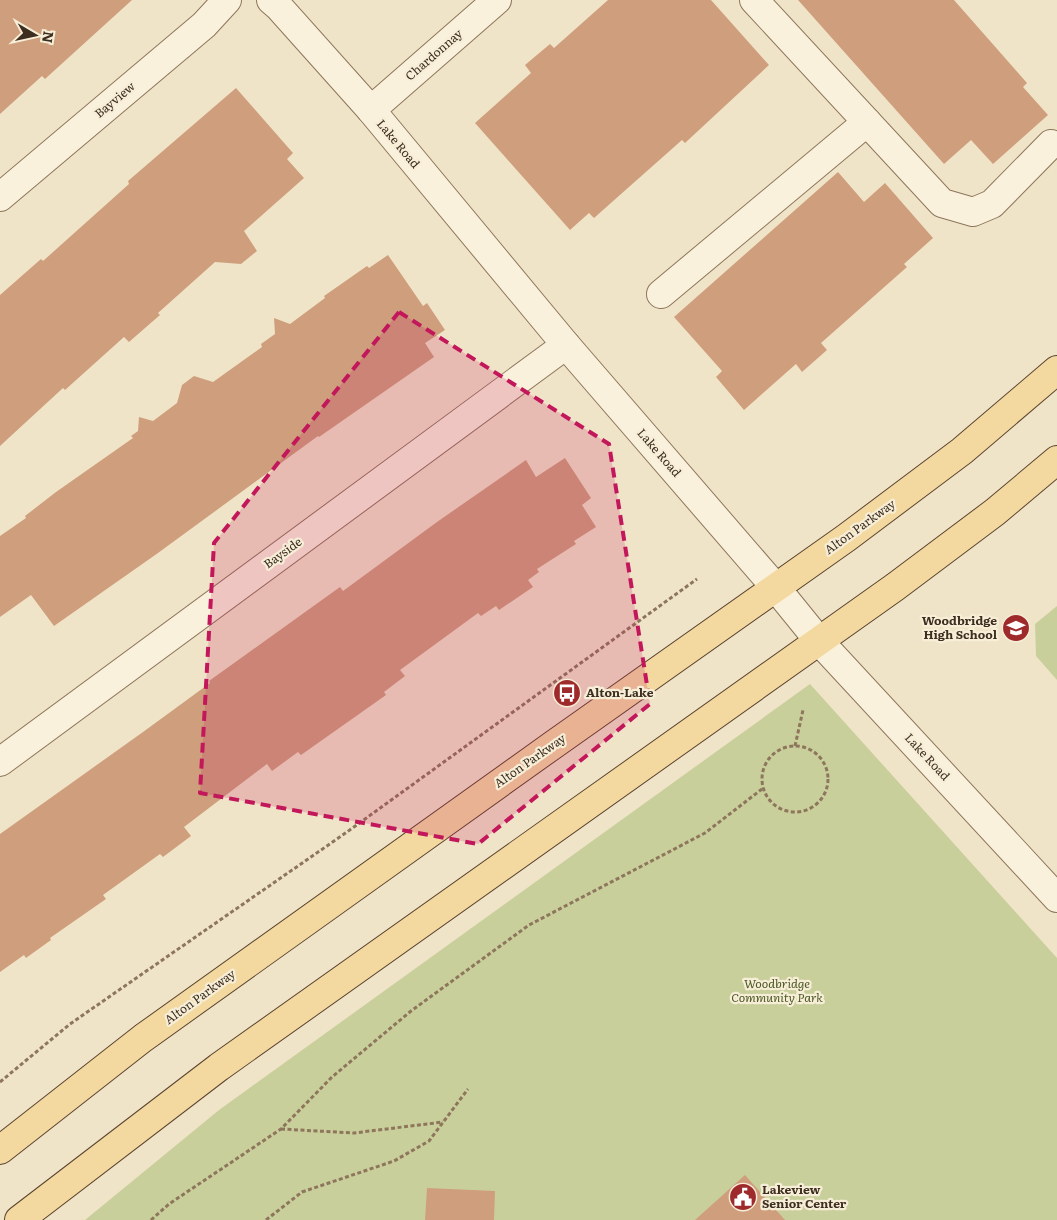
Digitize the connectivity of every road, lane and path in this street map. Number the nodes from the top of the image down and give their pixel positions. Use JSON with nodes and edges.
{"nodes":[{"id":1,"x":227,"y":0,"type":"edge"},
{"id":2,"x":271,"y":0,"type":"edge"},
{"id":3,"x":497,"y":0,"type":"edge"},
{"id":4,"x":754,"y":0,"type":"edge"},
{"id":5,"x":371,"y":110,"type":"junction"},
{"id":6,"x":867,"y":122,"type":"junction"},
{"id":7,"x":1051,"y":144,"type":"dead end"},
{"id":8,"x":0,"y":197,"type":"edge"},
{"id":9,"x":661,"y":294,"type":"dead end"},
{"id":10,"x":566,"y":345,"type":"junction"},
{"id":11,"x":1057,"y":370,"type":"edge"},
{"id":12,"x":1057,"y":460,"type":"edge"},
{"id":13,"x":697,"y":579,"type":"dead end"},
{"id":14,"x":776,"y":588,"type":"junction"},
{"id":15,"x":819,"y":641,"type":"junction"},
{"id":16,"x":803,"y":710,"type":"dead end"},
{"id":17,"x":795,"y":746,"type":"junction"},
{"id":18,"x":0,"y":762,"type":"edge"},
{"id":19,"x":762,"y":789,"type":"junction"},
{"id":20,"x":1057,"y":898,"type":"edge"},
{"id":21,"x":0,"y":1082,"type":"edge"},
{"id":22,"x":468,"y":1089,"type":"dead end"},
{"id":23,"x":444,"y":1122,"type":"junction"},
{"id":24,"x":281,"y":1129,"type":"junction"},
{"id":25,"x":0,"y":1150,"type":"edge"},
{"id":26,"x":19,"y":1220,"type":"edge"},
{"id":27,"x":151,"y":1220,"type":"edge"},
{"id":28,"x":266,"y":1220,"type":"edge"}],
"edges":[{"from":1,"to":8,"type":"street","name":"Bayview"},
{"from":2,"to":5,"type":"street","name":"Lake Road"},
{"from":3,"to":5,"type":"street","name":"Chardonnay"},
{"from":4,"to":6,"type":"street"},
{"from":5,"to":10,"type":"street","name":"Lake Road"},
{"from":6,"to":7,"type":"street"},
{"from":6,"to":9,"type":"street"},
{"from":10,"to":14,"type":"street","name":"Lake Road"},
{"from":10,"to":18,"type":"street","name":"Bayside"},
{"from":11,"to":14,"type":"main road","name":"Alton Parkway"},
{"from":12,"to":15,"type":"main road"},
{"from":13,"to":21,"type":"path"},
{"from":14,"to":15,"type":"street","name":"Lake Road"},
{"from":14,"to":25,"type":"main road","name":"Alton Parkway"},
{"from":15,"to":20,"type":"street","name":"Lake Road"},
{"from":15,"to":26,"type":"main road"},
{"from":16,"to":17,"type":"path"},
{"from":17,"to":19,"type":"path"},
{"from":17,"to":19,"type":"path"},
{"from":19,"to":24,"type":"path"},
{"from":22,"to":23,"type":"path"},
{"from":23,"to":24,"type":"path"},
{"from":23,"to":28,"type":"path"},
{"from":24,"to":27,"type":"path"}]}
